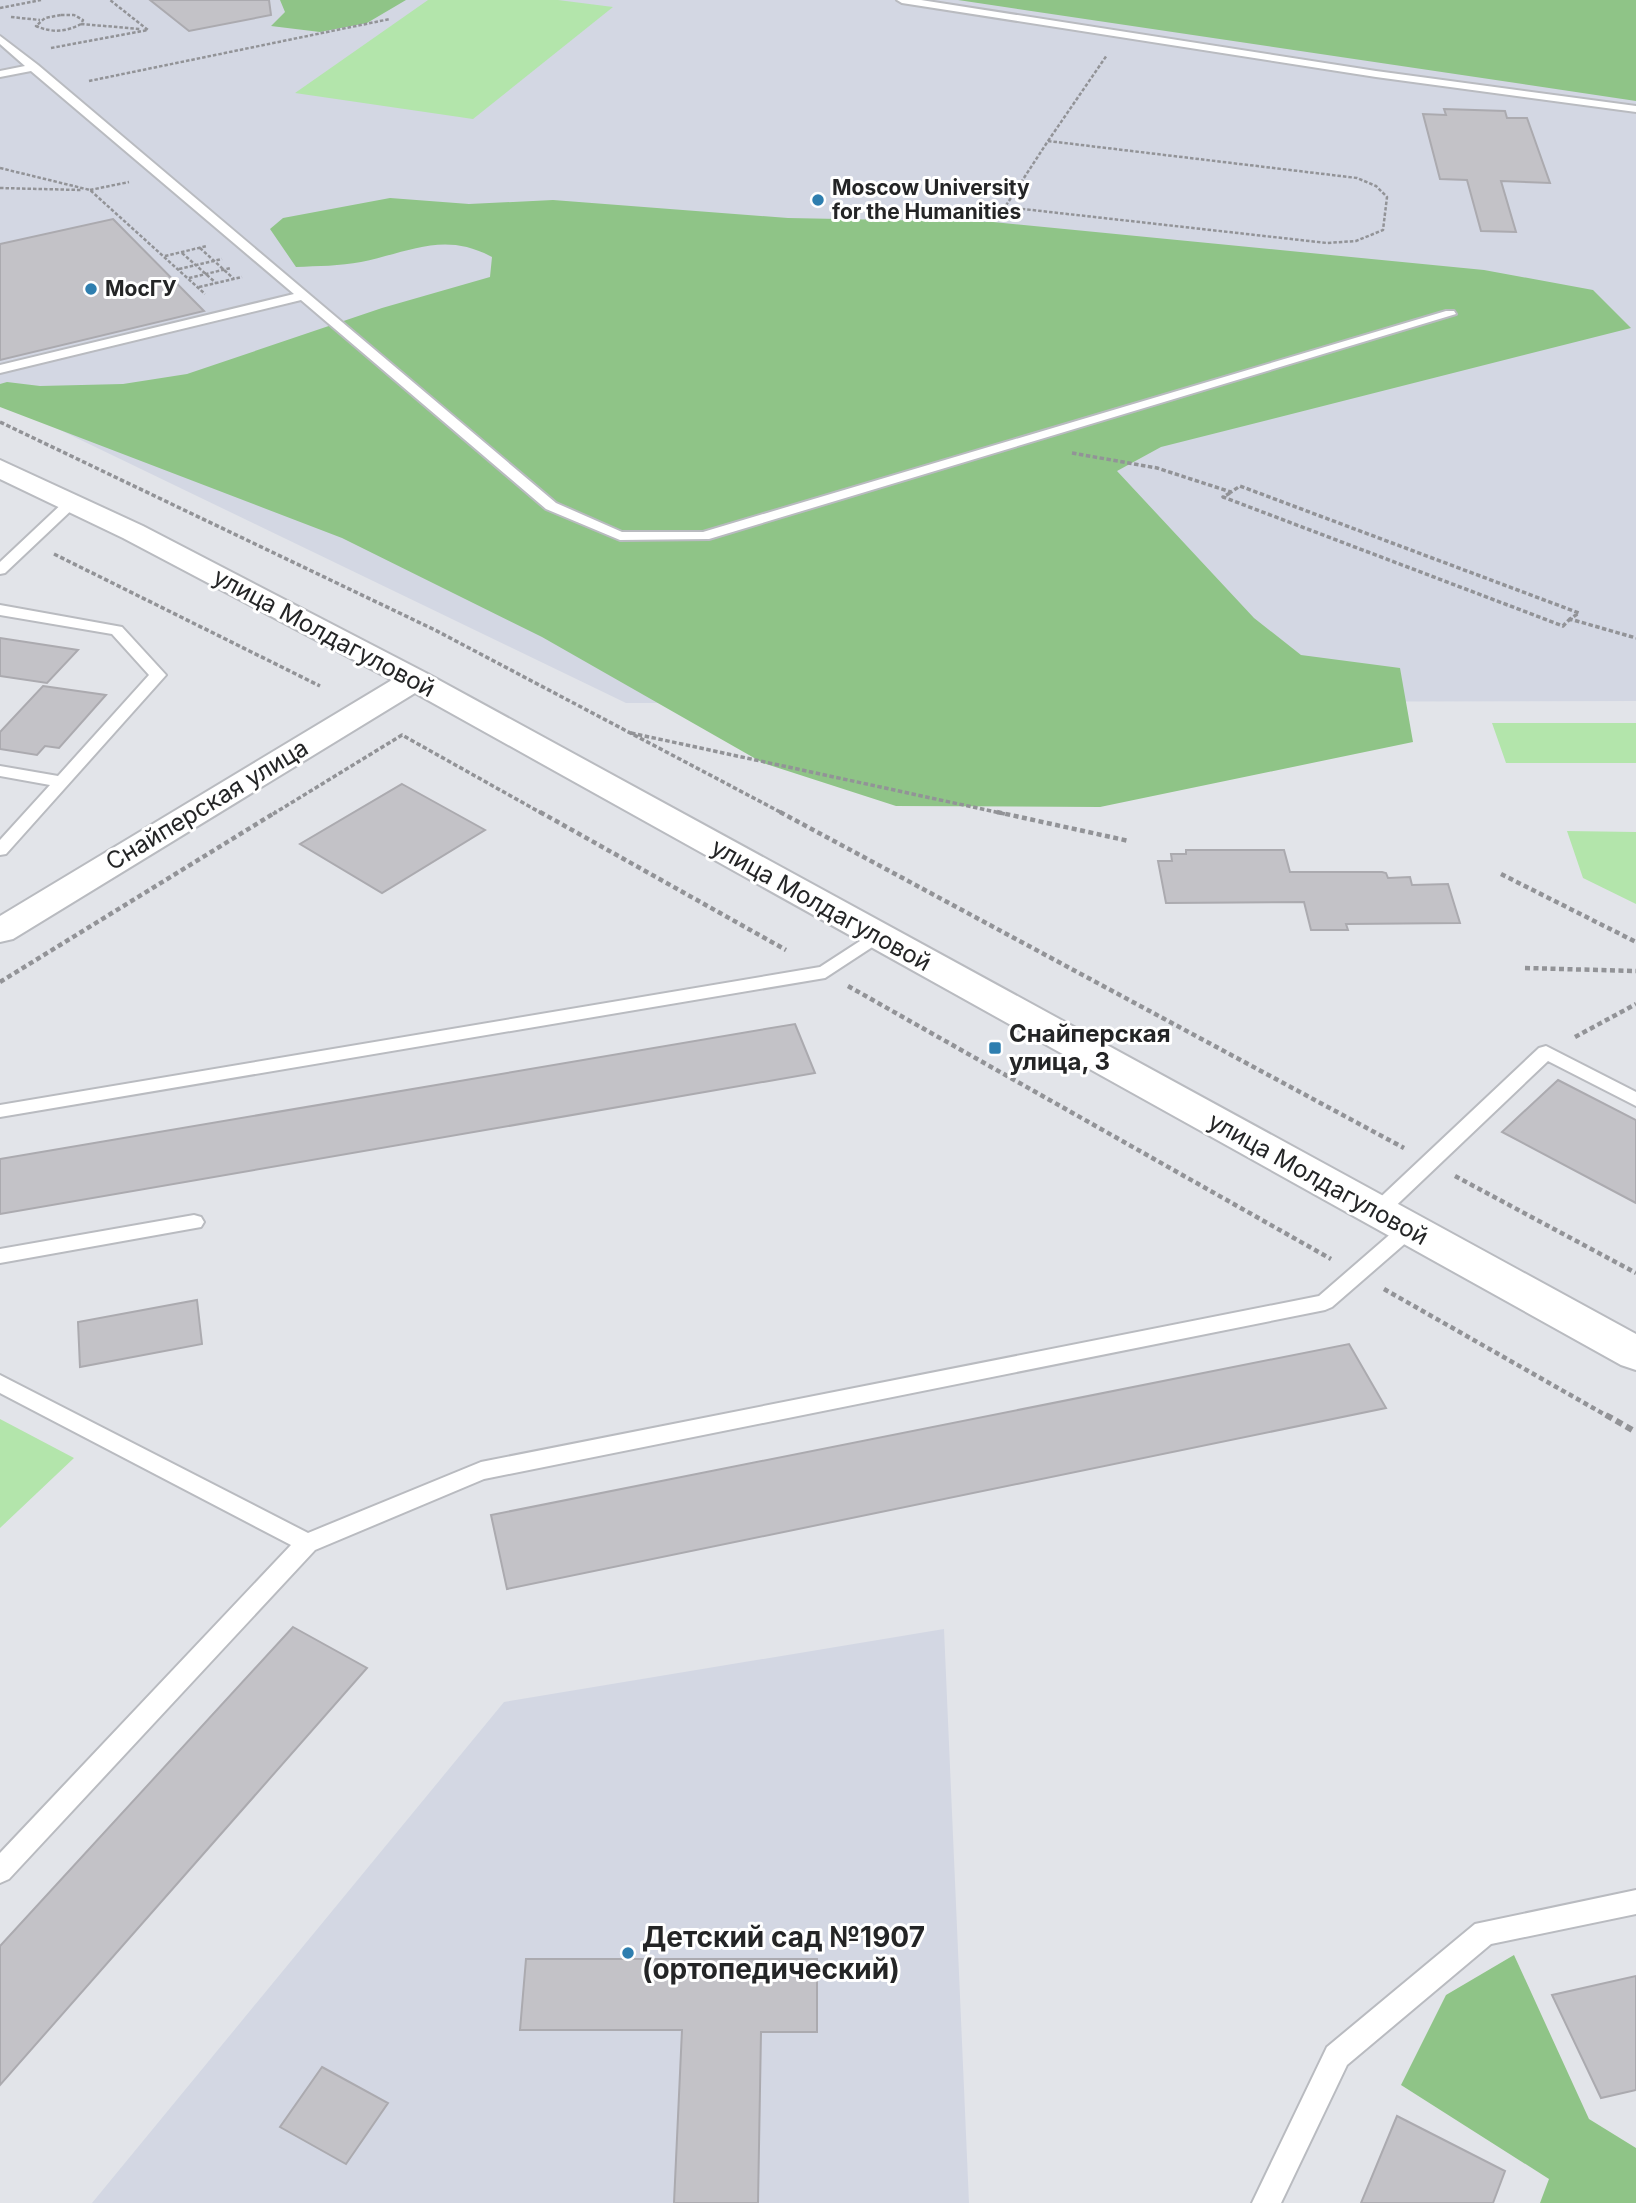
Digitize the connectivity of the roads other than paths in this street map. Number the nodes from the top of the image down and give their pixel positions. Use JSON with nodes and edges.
{"nodes":[{"id":1,"x":902,"y":0,"type":"edge"},
{"id":2,"x":0,"y":39,"type":"edge"},
{"id":3,"x":34,"y":68,"type":"junction"},
{"id":4,"x":0,"y":74,"type":"edge"},
{"id":5,"x":1636,"y":109,"type":"edge"},
{"id":6,"x":303,"y":296,"type":"junction"},
{"id":7,"x":1450,"y":314,"type":"dead end"},
{"id":8,"x":0,"y":369,"type":"edge"},
{"id":9,"x":0,"y":468,"type":"edge"},
{"id":10,"x":72,"y":502,"type":"junction"},
{"id":11,"x":0,"y":570,"type":"edge"},
{"id":12,"x":0,"y":610,"type":"edge"},
{"id":13,"x":415,"y":680,"type":"junction"},
{"id":14,"x":0,"y":771,"type":"edge"},
{"id":15,"x":62,"y":782,"type":"junction"},
{"id":16,"x":0,"y":850,"type":"edge"},
{"id":17,"x":0,"y":931,"type":"edge"},
{"id":18,"x":877,"y":936,"type":"junction"},
{"id":19,"x":1636,"y":1100,"type":"edge"},
{"id":20,"x":0,"y":1111,"type":"edge"},
{"id":21,"x":1377,"y":1212,"type":"junction"},
{"id":22,"x":194,"y":1222,"type":"dead end"},
{"id":23,"x":1409,"y":1229,"type":"junction"},
{"id":24,"x":0,"y":1256,"type":"edge"},
{"id":25,"x":1636,"y":1354,"type":"edge"},
{"id":26,"x":0,"y":1383,"type":"edge"},
{"id":27,"x":307,"y":1543,"type":"junction"},
{"id":28,"x":0,"y":1871,"type":"edge"},
{"id":29,"x":1636,"y":1902,"type":"edge"},
{"id":30,"x":1266,"y":2203,"type":"edge"}],
"edges":[{"from":1,"to":5,"type":"lane"},
{"from":2,"to":3,"type":"lane"},
{"from":3,"to":4,"type":"lane"},
{"from":3,"to":6,"type":"lane"},
{"from":6,"to":7,"type":"lane"},
{"from":6,"to":8,"type":"lane"},
{"from":9,"to":10,"type":"street","name":"улица Молдагуловой"},
{"from":10,"to":11,"type":"lane"},
{"from":10,"to":13,"type":"street","name":"улица Молдагуловой"},
{"from":12,"to":15,"type":"lane"},
{"from":13,"to":17,"type":"street","name":"Снайперская улица"},
{"from":13,"to":18,"type":"street","name":"улица Молдагуловой"},
{"from":14,"to":15,"type":"lane"},
{"from":15,"to":16,"type":"lane"},
{"from":18,"to":20,"type":"lane"},
{"from":18,"to":21,"type":"street","name":"улица Молдагуловой"},
{"from":19,"to":21,"type":"lane"},
{"from":21,"to":23,"type":"street","name":"улица Молдагуловой"},
{"from":22,"to":24,"type":"lane"},
{"from":23,"to":25,"type":"street","name":"улица Молдагуловой"},
{"from":23,"to":27,"type":"lane"},
{"from":26,"to":27,"type":"lane"},
{"from":27,"to":28,"type":"lane"},
{"from":29,"to":30,"type":"lane"}]}
